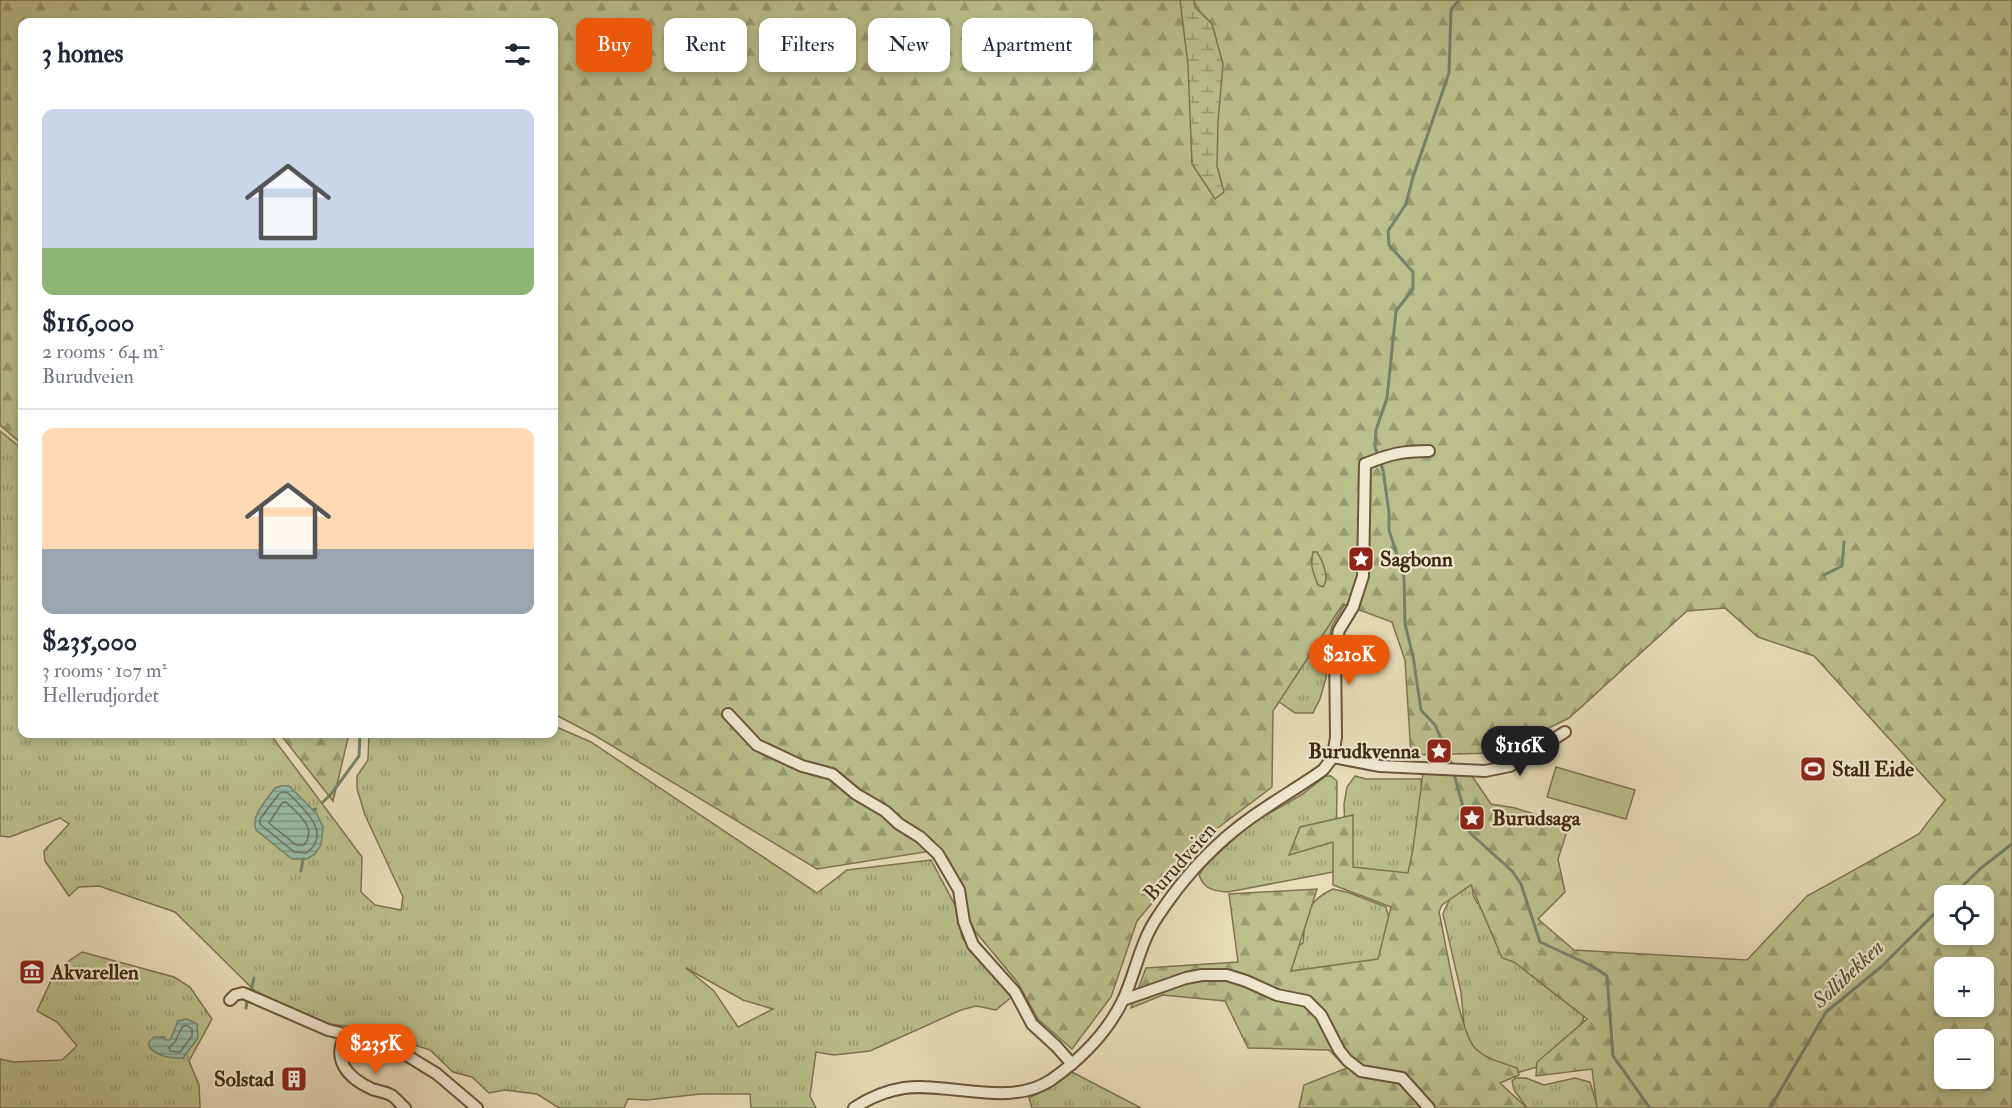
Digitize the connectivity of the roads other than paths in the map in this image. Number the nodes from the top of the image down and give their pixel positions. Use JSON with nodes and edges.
{"nodes":[{"id":1,"x":1429,"y":451,"type":"dead end"},
{"id":2,"x":728,"y":714,"type":"dead end"},
{"id":3,"x":1565,"y":732,"type":"dead end"},
{"id":4,"x":1333,"y":757,"type":"junction"},
{"id":5,"x":230,"y":1000,"type":"dead end"},
{"id":6,"x":1123,"y":1000,"type":"junction"},
{"id":7,"x":346,"y":1034,"type":"junction"},
{"id":8,"x":1072,"y":1064,"type":"junction"},
{"id":9,"x":405,"y":1108,"type":"edge"},
{"id":10,"x":477,"y":1108,"type":"edge"},
{"id":11,"x":854,"y":1108,"type":"edge"},
{"id":12,"x":1429,"y":1108,"type":"edge"}],
"edges":[{"from":1,"to":4,"type":"street"},
{"from":2,"to":8,"type":"street"},
{"from":3,"to":4,"type":"street"},
{"from":4,"to":6,"type":"street","name":"Burudveien"},
{"from":5,"to":7,"type":"street"},
{"from":6,"to":8,"type":"street","name":"Burudveien"},
{"from":6,"to":12,"type":"street"},
{"from":7,"to":9,"type":"street"},
{"from":7,"to":10,"type":"street"},
{"from":8,"to":11,"type":"street","name":"Burudveien"}]}
